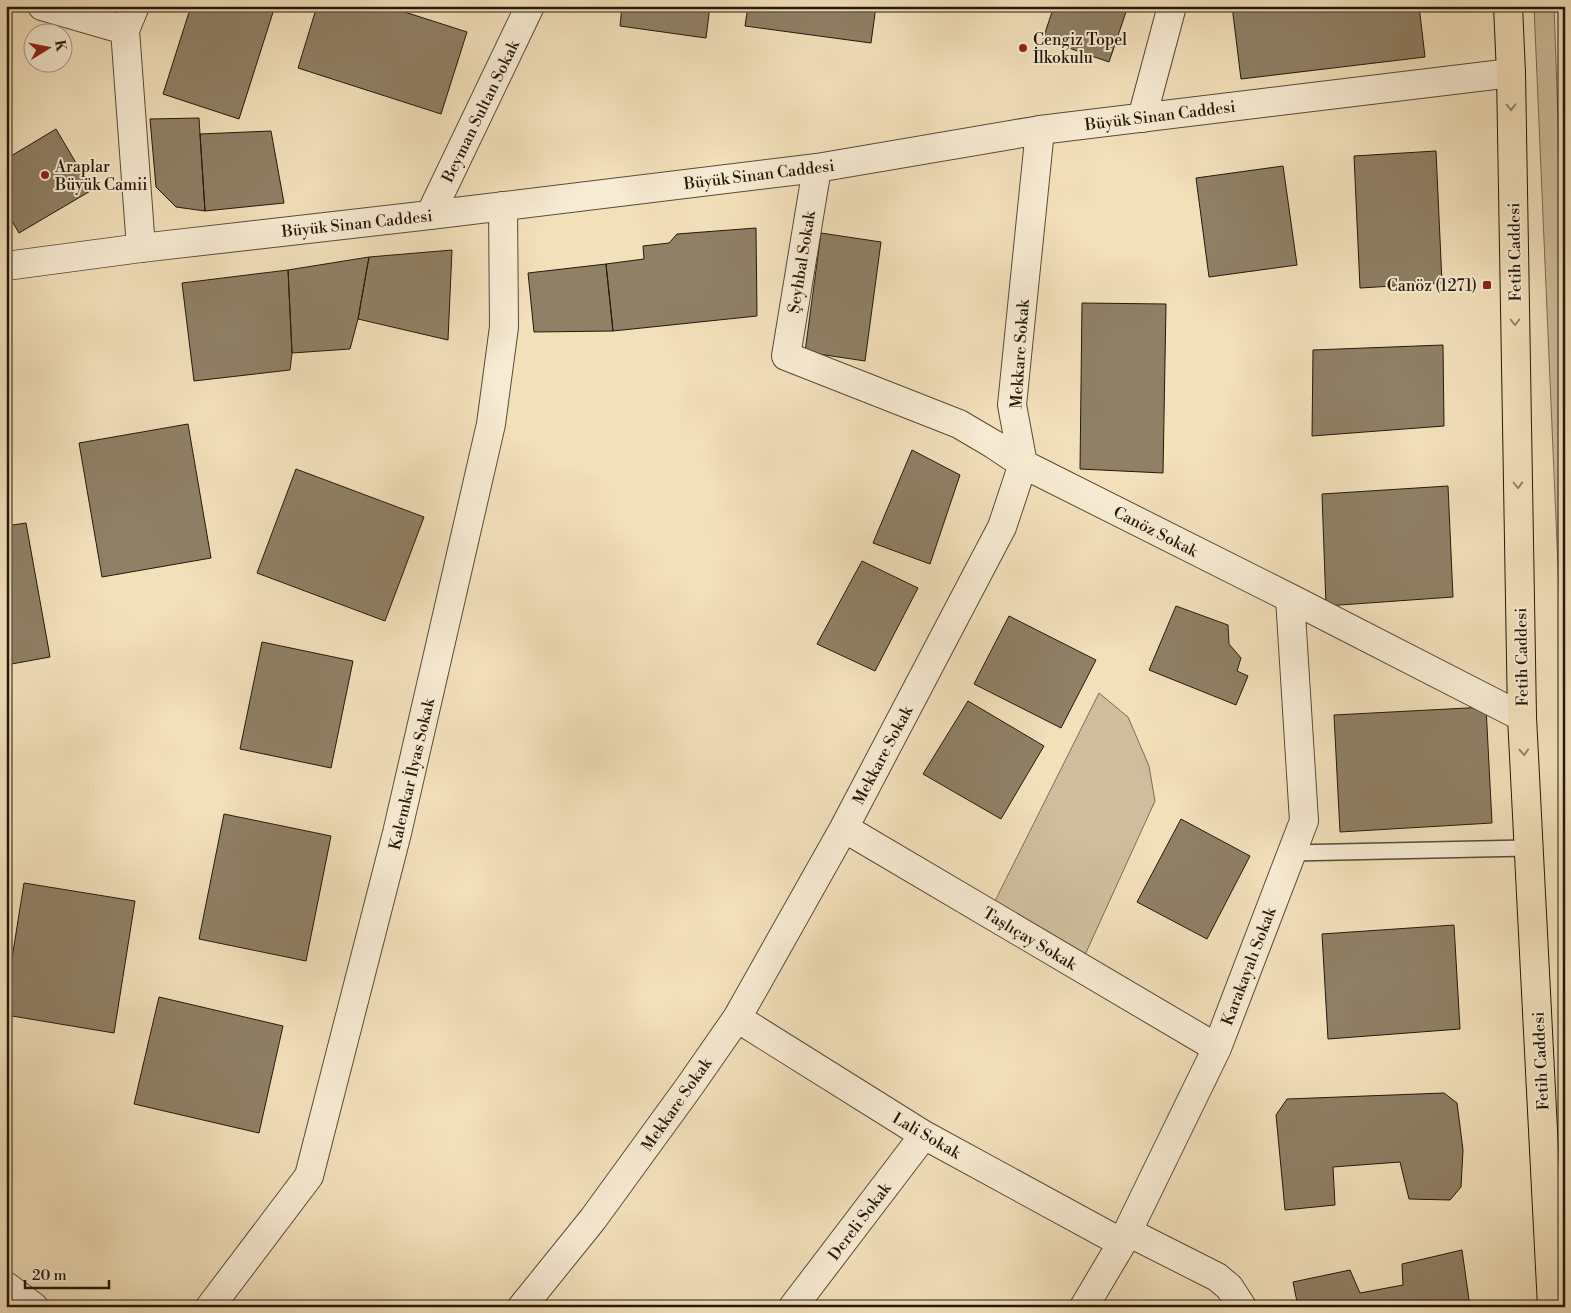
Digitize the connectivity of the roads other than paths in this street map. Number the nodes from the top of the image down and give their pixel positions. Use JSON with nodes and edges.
{"nodes":[{"id":1,"x":42,"y":6,"type":"edge"},
{"id":2,"x":530,"y":6,"type":"edge"},
{"id":3,"x":1172,"y":6,"type":"edge"},
{"id":4,"x":1508,"y":6,"type":"edge"},
{"id":5,"x":130,"y":18,"type":"edge"},
{"id":6,"x":1511,"y":73,"type":"junction"},
{"id":7,"x":1142,"y":118,"type":"junction"},
{"id":8,"x":1040,"y":130,"type":"junction"},
{"id":9,"x":816,"y":168,"type":"junction"},
{"id":10,"x":502,"y":206,"type":"junction"},
{"id":11,"x":430,"y":215,"type":"junction"},
{"id":12,"x":141,"y":248,"type":"junction"},
{"id":13,"x":6,"y":266,"type":"edge"},
{"id":14,"x":786,"y":356,"type":"joint"},
{"id":15,"x":1023,"y":464,"type":"junction"},
{"id":16,"x":1290,"y":598,"type":"junction"},
{"id":17,"x":1522,"y":717,"type":"junction"},
{"id":18,"x":844,"y":828,"type":"junction"},
{"id":19,"x":1529,"y":848,"type":"junction"},
{"id":20,"x":1292,"y":853,"type":"junction"},
{"id":21,"x":737,"y":1018,"type":"junction"},
{"id":22,"x":1217,"y":1048,"type":"junction"},
{"id":23,"x":924,"y":1135,"type":"junction"},
{"id":24,"x":1125,"y":1238,"type":"junction"},
{"id":25,"x":6,"y":1286,"type":"edge"},
{"id":26,"x":34,"y":1307,"type":"edge"},
{"id":27,"x":210,"y":1307,"type":"edge"},
{"id":28,"x":522,"y":1307,"type":"edge"},
{"id":29,"x":793,"y":1307,"type":"edge"},
{"id":30,"x":1084,"y":1307,"type":"edge"},
{"id":31,"x":1242,"y":1307,"type":"edge"},
{"id":32,"x":1552,"y":1307,"type":"edge"}],
"edges":[{"from":1,"to":5,"type":"street"},
{"from":2,"to":11,"type":"street","name":"Beyman Sultan Sokak"},
{"from":3,"to":7,"type":"street"},
{"from":4,"to":6,"type":"main road","name":"Fetih Caddesi"},
{"from":5,"to":12,"type":"street"},
{"from":6,"to":7,"type":"street","name":"Büyük Sinan Caddesi"},
{"from":6,"to":17,"type":"main road","name":"Fetih Caddesi","one_way":true},
{"from":7,"to":8,"type":"street","name":"Büyük Sinan Caddesi"},
{"from":8,"to":9,"type":"street","name":"Büyük Sinan Caddesi"},
{"from":8,"to":15,"type":"street","name":"Mekkare Sokak"},
{"from":9,"to":10,"type":"street","name":"Büyük Sinan Caddesi"},
{"from":9,"to":14,"type":"street","name":"Şeyhbal Sokak"},
{"from":10,"to":11,"type":"street","name":"Büyük Sinan Caddesi"},
{"from":10,"to":27,"type":"street","name":"Kalemkar İlyas Sokak"},
{"from":11,"to":12,"type":"street","name":"Büyük Sinan Caddesi"},
{"from":12,"to":13,"type":"street","name":"Büyük Sinan Caddesi"},
{"from":14,"to":15,"type":"street","name":"Canöz Sokak"},
{"from":15,"to":16,"type":"street","name":"Canöz Sokak"},
{"from":15,"to":18,"type":"street","name":"Mekkare Sokak"},
{"from":16,"to":17,"type":"street","name":"Canöz Sokak"},
{"from":16,"to":20,"type":"street","name":"Karakayalı Sokak"},
{"from":17,"to":19,"type":"main road","name":"Fetih Caddesi","one_way":true},
{"from":18,"to":21,"type":"street","name":"Mekkare Sokak"},
{"from":18,"to":22,"type":"street","name":"Taşlıçay Sokak"},
{"from":19,"to":20,"type":"lane"},
{"from":19,"to":32,"type":"main road","name":"Fetih Caddesi"},
{"from":20,"to":22,"type":"street","name":"Karakayalı Sokak"},
{"from":21,"to":23,"type":"street","name":"Lali Sokak"},
{"from":21,"to":28,"type":"street","name":"Mekkare Sokak"},
{"from":22,"to":24,"type":"street","name":"Karakayalı Sokak"},
{"from":23,"to":24,"type":"street","name":"Lali Sokak"},
{"from":23,"to":29,"type":"street","name":"Dereli Sokak"},
{"from":24,"to":30,"type":"street","name":"Karakayalı Sokak"},
{"from":24,"to":31,"type":"street","name":"Lali Sokak"},
{"from":25,"to":26,"type":"street"}]}
